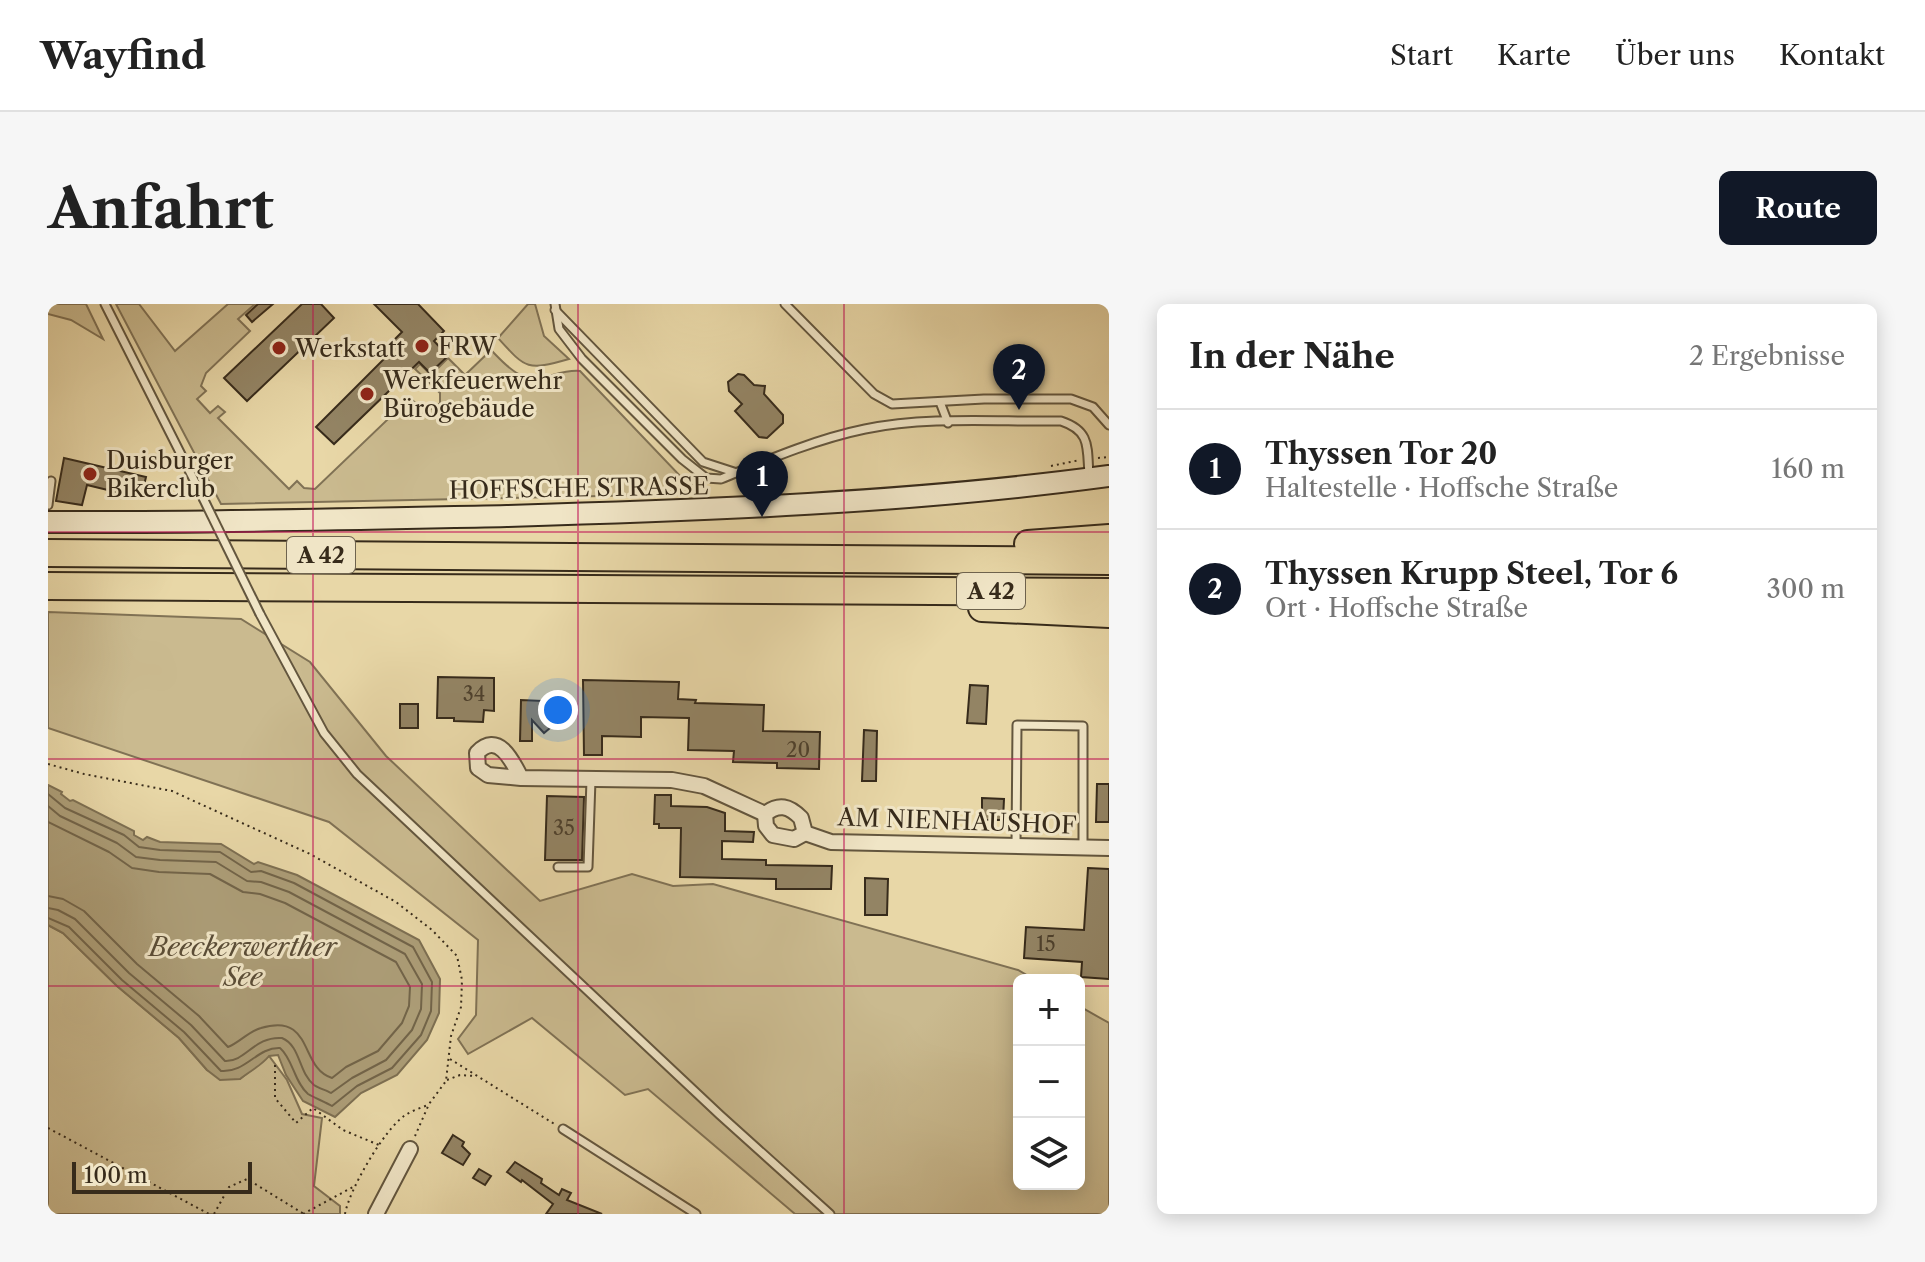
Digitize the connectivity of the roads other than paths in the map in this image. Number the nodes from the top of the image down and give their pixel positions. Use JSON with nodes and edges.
{"nodes":[{"id":1,"x":105,"y":304,"type":"edge"},
{"id":2,"x":785,"y":304,"type":"edge"},
{"id":3,"x":555,"y":307,"type":"edge"},
{"id":4,"x":940,"y":402,"type":"junction"},
{"id":5,"x":892,"y":404,"type":"junction"},
{"id":6,"x":1108,"y":422,"type":"edge"},
{"id":7,"x":948,"y":423,"type":"junction"},
{"id":8,"x":894,"y":424,"type":"junction"},
{"id":9,"x":737,"y":473,"type":"junction"},
{"id":10,"x":1099,"y":477,"type":"edge"},
{"id":11,"x":51,"y":481,"type":"dead end"},
{"id":12,"x":48,"y":505,"type":"edge"},
{"id":13,"x":48,"y":522,"type":"edge"},
{"id":14,"x":1109,"y":538,"type":"edge"},
{"id":15,"x":48,"y":553,"type":"edge"},
{"id":16,"x":909,"y":560,"type":"junction"},
{"id":17,"x":1109,"y":561,"type":"edge"},
{"id":18,"x":48,"y":586,"type":"edge"},
{"id":19,"x":873,"y":591,"type":"junction"},
{"id":20,"x":1109,"y":592,"type":"edge"},
{"id":21,"x":1109,"y":614,"type":"edge"},
{"id":22,"x":521,"y":778,"type":"dead end"},
{"id":23,"x":591,"y":778,"type":"junction"},
{"id":24,"x":765,"y":814,"type":"junction"},
{"id":25,"x":805,"y":833,"type":"junction"},
{"id":26,"x":1016,"y":846,"type":"junction"},
{"id":27,"x":1083,"y":847,"type":"junction"},
{"id":28,"x":1109,"y":848,"type":"edge"},
{"id":29,"x":558,"y":867,"type":"dead end"},
{"id":30,"x":563,"y":1129,"type":"road end"},
{"id":31,"x":410,"y":1149,"type":"road end"},
{"id":32,"x":376,"y":1214,"type":"edge"},
{"id":33,"x":696,"y":1214,"type":"edge"},
{"id":34,"x":830,"y":1214,"type":"edge"}],
"edges":[{"from":1,"to":34,"type":"lane","bridge":true},
{"from":2,"to":5,"type":"lane"},
{"from":3,"to":9,"type":"lane"},
{"from":3,"to":9,"type":"lane"},
{"from":4,"to":5,"type":"lane"},
{"from":4,"to":6,"type":"lane"},
{"from":4,"to":7,"type":"lane"},
{"from":5,"to":8,"type":"lane"},
{"from":7,"to":8,"type":"lane"},
{"from":7,"to":10,"type":"lane"},
{"from":8,"to":9,"type":"lane"},
{"from":10,"to":13,"type":"street","name":"HOFFSCHE STRASSE"},
{"from":11,"to":12,"type":"lane"},
{"from":14,"to":16,"type":"highway"},
{"from":15,"to":16,"type":"highway","number":"A 42"},
{"from":16,"to":17,"type":"highway","number":"A 42"},
{"from":18,"to":19,"type":"highway","number":"A 42"},
{"from":19,"to":20,"type":"highway","number":"A 42"},
{"from":19,"to":21,"type":"highway"},
{"from":22,"to":23,"type":"street","name":"AM NIENHAUSHOF"},
{"from":23,"to":24,"type":"street","name":"AM NIENHAUSHOF"},
{"from":23,"to":29,"type":"lane"},
{"from":24,"to":25,"type":"street","name":"AM NIENHAUSHOF"},
{"from":24,"to":25,"type":"street","name":"AM NIENHAUSHOF"},
{"from":25,"to":26,"type":"street","name":"AM NIENHAUSHOF"},
{"from":26,"to":27,"type":"street","name":"AM NIENHAUSHOF"},
{"from":26,"to":27,"type":"lane"},
{"from":27,"to":28,"type":"street","name":"AM NIENHAUSHOF"},
{"from":30,"to":33,"type":"lane"},
{"from":31,"to":32,"type":"street"}]}
